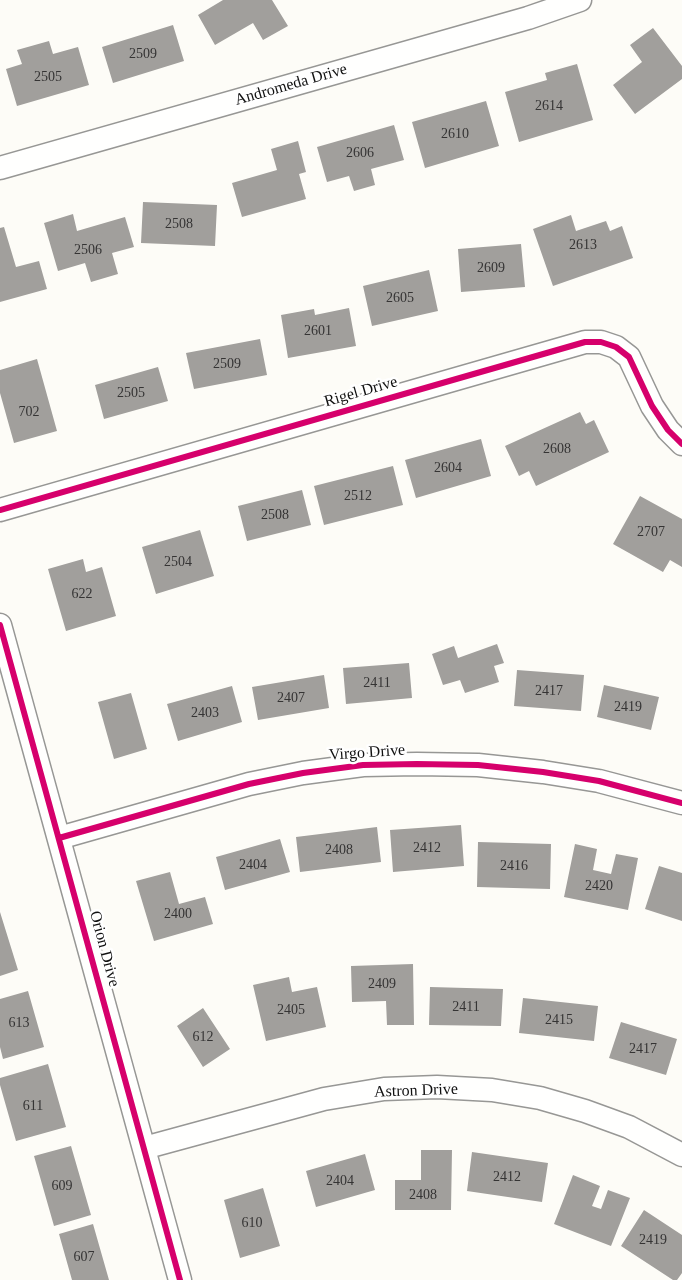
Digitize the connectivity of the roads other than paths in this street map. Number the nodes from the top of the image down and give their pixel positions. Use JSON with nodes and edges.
{"nodes":[{"id":1,"x":580,"y":0,"type":"edge"},
{"id":2,"x":526,"y":9,"type":"edge"},
{"id":3,"x":0,"y":168,"type":"edge"},
{"id":4,"x":682,"y":444,"type":"edge"},
{"id":5,"x":0,"y":510,"type":"edge"},
{"id":6,"x":0,"y":625,"type":"edge"},
{"id":7,"x":682,"y":803,"type":"edge"},
{"id":8,"x":59,"y":838,"type":"junction"},
{"id":9,"x":144,"y":1148,"type":"junction"},
{"id":10,"x":682,"y":1154,"type":"edge"},
{"id":11,"x":180,"y":1280,"type":"edge"}],
"edges":[{"from":1,"to":2,"type":"street","name":"Andromeda Drive"},
{"from":2,"to":3,"type":"street","name":"Andromeda Drive"},
{"from":4,"to":5,"type":"street","name":"Rigel Drive"},
{"from":6,"to":8,"type":"street","name":"Orion Drive"},
{"from":7,"to":8,"type":"street","name":"Virgo Drive"},
{"from":8,"to":9,"type":"street","name":"Orion Drive"},
{"from":9,"to":10,"type":"street","name":"Astron Drive"},
{"from":9,"to":11,"type":"street","name":"Orion Drive"}]}
